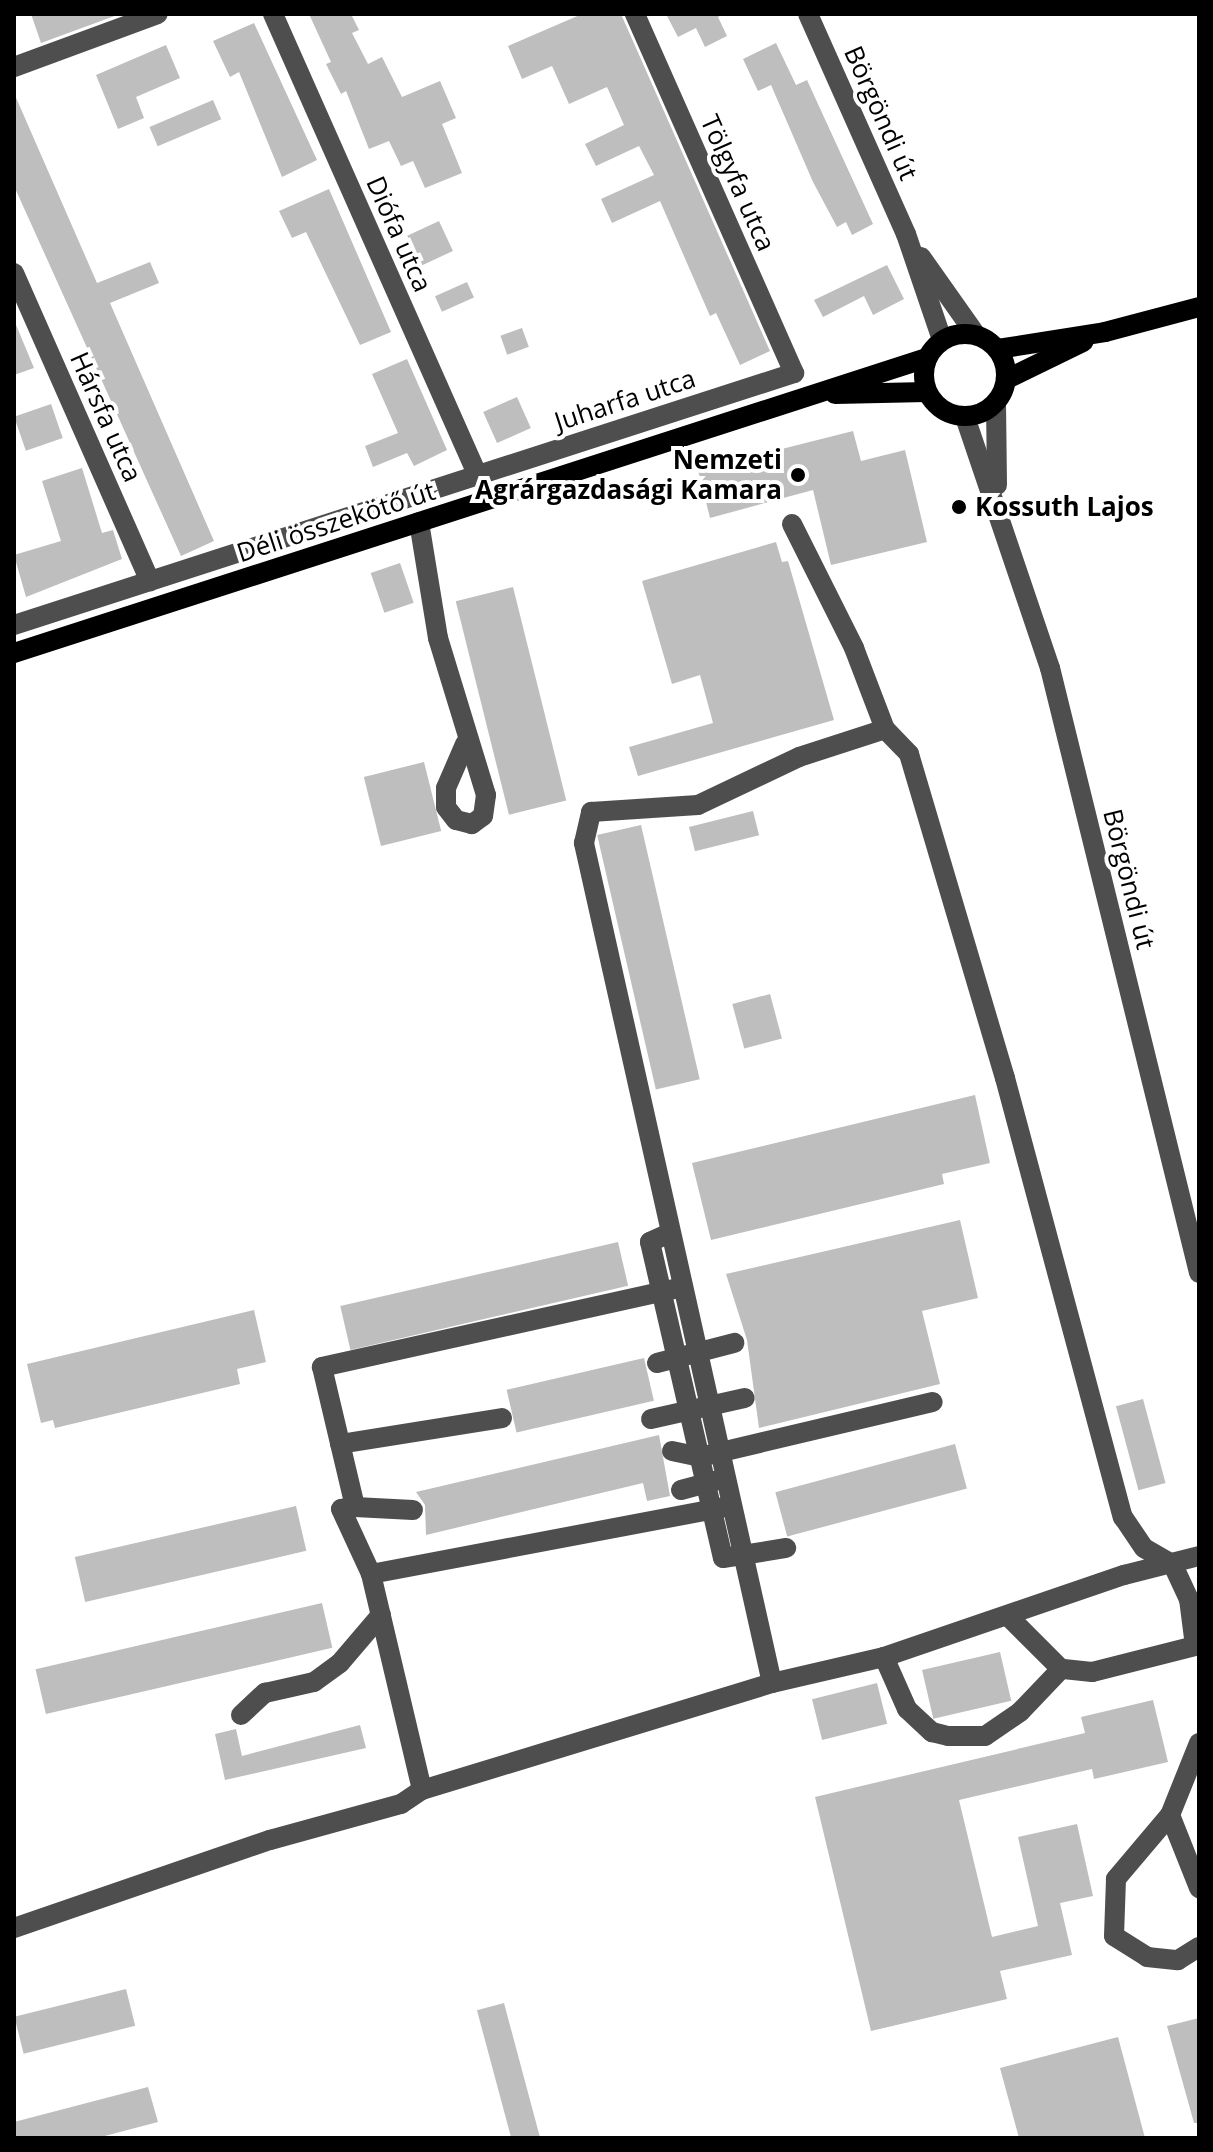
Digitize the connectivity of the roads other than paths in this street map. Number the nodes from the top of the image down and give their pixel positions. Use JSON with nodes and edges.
{"nodes":[{"id":1,"x":158,"y":14,"type":"edge"},
{"id":2,"x":273,"y":14,"type":"edge"},
{"id":3,"x":635,"y":14,"type":"edge"},
{"id":4,"x":808,"y":14,"type":"edge"},
{"id":5,"x":14,"y":67,"type":"edge"},
{"id":6,"x":906,"y":234,"type":"junction"},
{"id":7,"x":14,"y":273,"type":"edge"},
{"id":8,"x":1199,"y":307,"type":"edge"},
{"id":9,"x":1105,"y":332,"type":"junction"},
{"id":10,"x":976,"y":335,"type":"junction"},
{"id":11,"x":942,"y":340,"type":"junction"},
{"id":12,"x":998,"y":349,"type":"junction"},
{"id":13,"x":927,"y":358,"type":"junction"},
{"id":14,"x":794,"y":373,"type":"joint"},
{"id":15,"x":1007,"y":379,"type":"junction"},
{"id":16,"x":927,"y":392,"type":"junction"},
{"id":17,"x":811,"y":395,"type":"junction"},
{"id":18,"x":996,"y":403,"type":"junction"},
{"id":19,"x":965,"y":417,"type":"junction"},
{"id":20,"x":477,"y":474,"type":"junction"},
{"id":21,"x":997,"y":501,"type":"junction"},
{"id":22,"x":419,"y":522,"type":"junction"},
{"id":23,"x":792,"y":524,"type":"dead end"},
{"id":24,"x":150,"y":581,"type":"junction"},
{"id":25,"x":14,"y":625,"type":"edge"},
{"id":26,"x":14,"y":653,"type":"edge"},
{"id":27,"x":885,"y":729,"type":"junction"},
{"id":28,"x":465,"y":744,"type":"dead end"},
{"id":29,"x":1199,"y":1273,"type":"edge"},
{"id":30,"x":673,"y":1291,"type":"junction"},
{"id":31,"x":734,"y":1343,"type":"dead end"},
{"id":32,"x":697,"y":1350,"type":"junction"},
{"id":33,"x":667,"y":1360,"type":"junction"},
{"id":34,"x":745,"y":1398,"type":"dead end"},
{"id":35,"x":933,"y":1402,"type":"dead end"},
{"id":36,"x":709,"y":1404,"type":"junction"},
{"id":37,"x":689,"y":1412,"type":"junction"},
{"id":38,"x":502,"y":1418,"type":"dead end"},
{"id":39,"x":651,"y":1419,"type":"dead end"},
{"id":40,"x":340,"y":1444,"type":"junction"},
{"id":41,"x":672,"y":1451,"type":"dead end"},
{"id":42,"x":720,"y":1452,"type":"junction"},
{"id":43,"x":700,"y":1457,"type":"junction"},
{"id":44,"x":716,"y":1481,"type":"junction"},
{"id":45,"x":681,"y":1490,"type":"dead end"},
{"id":46,"x":355,"y":1507,"type":"junction"},
{"id":47,"x":722,"y":1507,"type":"junction"},
{"id":48,"x":413,"y":1510,"type":"dead end"},
{"id":49,"x":786,"y":1548,"type":"dead end"},
{"id":50,"x":744,"y":1556,"type":"junction"},
{"id":51,"x":1199,"y":1556,"type":"edge"},
{"id":52,"x":1173,"y":1565,"type":"junction"},
{"id":53,"x":371,"y":1574,"type":"junction"},
{"id":54,"x":381,"y":1615,"type":"junction"},
{"id":55,"x":1010,"y":1618,"type":"junction"},
{"id":56,"x":1197,"y":1655,"type":"edge"},
{"id":57,"x":884,"y":1657,"type":"junction"},
{"id":58,"x":1061,"y":1669,"type":"junction"},
{"id":59,"x":772,"y":1683,"type":"junction"},
{"id":60,"x":241,"y":1715,"type":"dead end"},
{"id":61,"x":1199,"y":1743,"type":"edge"},
{"id":62,"x":422,"y":1790,"type":"junction"},
{"id":63,"x":1170,"y":1815,"type":"junction"},
{"id":64,"x":1199,"y":1888,"type":"edge"},
{"id":65,"x":14,"y":1928,"type":"edge"},
{"id":66,"x":1199,"y":1947,"type":"edge"}],
"edges":[{"from":1,"to":5,"type":"street"},
{"from":2,"to":20,"type":"street","name":"Diófa utca"},
{"from":3,"to":14,"type":"street","name":"Tölgyfa utca"},
{"from":4,"to":6,"type":"street","name":"Börgöndi út"},
{"from":6,"to":10,"type":"street","name":"Börgöndi út"},
{"from":6,"to":11,"type":"street","name":"Börgöndi út"},
{"from":7,"to":24,"type":"street","name":"Hársfa utca"},
{"from":8,"to":9,"type":"main road"},
{"from":9,"to":12,"type":"main road"},
{"from":9,"to":15,"type":"main road"},
{"from":10,"to":11,"type":"main road"},
{"from":10,"to":12,"type":"main road"},
{"from":11,"to":13,"type":"main road"},
{"from":12,"to":15,"type":"main road"},
{"from":13,"to":16,"type":"main road"},
{"from":13,"to":17,"type":"main road","name":"Déli összekötő út"},
{"from":14,"to":20,"type":"street","name":"Juharfa utca"},
{"from":15,"to":18,"type":"main road"},
{"from":16,"to":17,"type":"main road","name":"Déli összekötő út"},
{"from":16,"to":19,"type":"main road"},
{"from":17,"to":22,"type":"main road","name":"Déli összekötő út"},
{"from":18,"to":19,"type":"main road"},
{"from":18,"to":21,"type":"street","name":"Börgöndi út"},
{"from":19,"to":21,"type":"street","name":"Börgöndi út"},
{"from":20,"to":24,"type":"street","name":"Juharfa utca"},
{"from":21,"to":29,"type":"street","name":"Börgöndi út"},
{"from":22,"to":26,"type":"main road","name":"Déli összekötő út"},
{"from":22,"to":28,"type":"street"},
{"from":23,"to":27,"type":"street"},
{"from":24,"to":25,"type":"street","name":"Juharfa utca"},
{"from":27,"to":30,"type":"street"},
{"from":27,"to":52,"type":"street"},
{"from":30,"to":32,"type":"street"},
{"from":30,"to":33,"type":"street"},
{"from":30,"to":40,"type":"street"},
{"from":31,"to":32,"type":"street"},
{"from":32,"to":33,"type":"street"},
{"from":32,"to":36,"type":"street"},
{"from":33,"to":37,"type":"street"},
{"from":34,"to":36,"type":"street"},
{"from":35,"to":42,"type":"street"},
{"from":36,"to":37,"type":"street"},
{"from":36,"to":42,"type":"street"},
{"from":37,"to":39,"type":"street"},
{"from":37,"to":43,"type":"street"},
{"from":38,"to":40,"type":"street"},
{"from":40,"to":46,"type":"street"},
{"from":41,"to":43,"type":"street"},
{"from":42,"to":43,"type":"street"},
{"from":42,"to":44,"type":"street"},
{"from":43,"to":44,"type":"street"},
{"from":44,"to":45,"type":"street"},
{"from":44,"to":47,"type":"street"},
{"from":46,"to":48,"type":"street"},
{"from":46,"to":53,"type":"street"},
{"from":47,"to":50,"type":"street"},
{"from":47,"to":53,"type":"street"},
{"from":49,"to":50,"type":"street"},
{"from":50,"to":59,"type":"street"},
{"from":51,"to":52,"type":"street"},
{"from":52,"to":55,"type":"street"},
{"from":52,"to":56,"type":"street"},
{"from":53,"to":54,"type":"street"},
{"from":54,"to":60,"type":"street"},
{"from":54,"to":62,"type":"street"},
{"from":55,"to":57,"type":"street"},
{"from":55,"to":58,"type":"street"},
{"from":56,"to":58,"type":"street"},
{"from":57,"to":58,"type":"street"},
{"from":57,"to":59,"type":"street"},
{"from":59,"to":62,"type":"street"},
{"from":61,"to":63,"type":"street"},
{"from":62,"to":65,"type":"street"},
{"from":63,"to":64,"type":"street"},
{"from":63,"to":66,"type":"street"}]}
